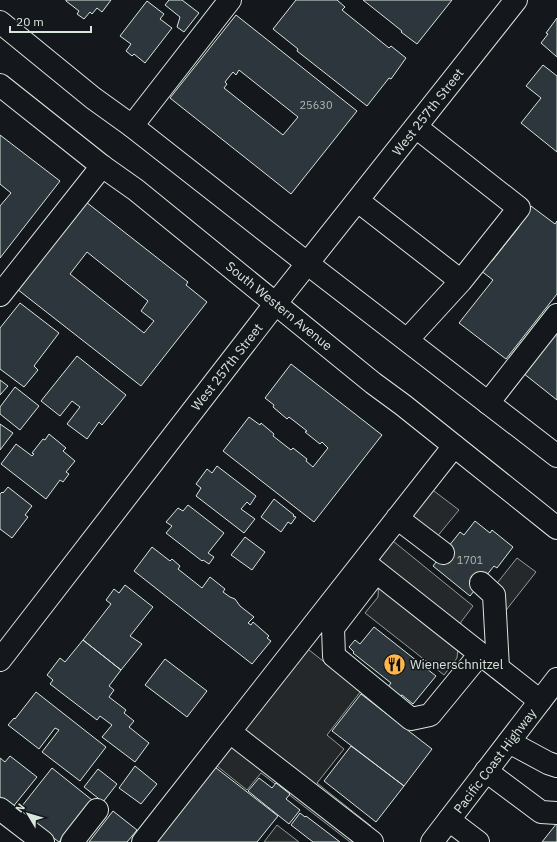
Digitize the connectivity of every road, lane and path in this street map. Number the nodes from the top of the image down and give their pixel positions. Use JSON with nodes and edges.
{"nodes":[{"id":1,"x":230,"y":0,"type":"edge"},
{"id":2,"x":516,"y":0,"type":"edge"},
{"id":3,"x":0,"y":22,"type":"edge"},
{"id":4,"x":0,"y":84,"type":"edge"},
{"id":5,"x":132,"y":126,"type":"junction"},
{"id":6,"x":416,"y":127,"type":"junction"},
{"id":7,"x":102,"y":166,"type":"junction"},
{"id":8,"x":358,"y":201,"type":"junction"},
{"id":9,"x":308,"y":264,"type":"junction"},
{"id":10,"x":461,"y":280,"type":"junction"},
{"id":11,"x":0,"y":295,"type":"edge"},
{"id":12,"x":276,"y":303,"type":"junction"},
{"id":13,"x":557,"y":315,"type":"edge"},
{"id":14,"x":407,"y":340,"type":"junction"},
{"id":15,"x":488,"y":403,"type":"junction"},
{"id":16,"x":454,"y":446,"type":"junction"},
{"id":17,"x":557,"y":456,"type":"edge"},
{"id":18,"x":397,"y":518,"type":"junction"},
{"id":19,"x":557,"y":528,"type":"edge"},
{"id":20,"x":443,"y":553,"type":"tunnel mouth"},
{"id":21,"x":370,"y":567,"type":"junction"},
{"id":22,"x":481,"y":583,"type":"tunnel mouth"},
{"id":23,"x":480,"y":654,"type":"junction"},
{"id":24,"x":0,"y":660,"type":"edge"},
{"id":25,"x":498,"y":668,"type":"junction"},
{"id":26,"x":557,"y":679,"type":"edge"},
{"id":27,"x":540,"y":701,"type":"junction"},
{"id":28,"x":230,"y":732,"type":"junction"},
{"id":29,"x":509,"y":742,"type":"junction"},
{"id":30,"x":557,"y":766,"type":"edge"},
{"id":31,"x":486,"y":771,"type":"junction"},
{"id":32,"x":0,"y":809,"type":"edge"},
{"id":33,"x":97,"y":810,"type":"dead end"},
{"id":34,"x":557,"y":813,"type":"edge"},
{"id":35,"x":449,"y":820,"type":"junction"},
{"id":36,"x":43,"y":842,"type":"edge"},
{"id":37,"x":72,"y":842,"type":"edge"},
{"id":38,"x":143,"y":842,"type":"edge"},
{"id":39,"x":372,"y":842,"type":"edge"},
{"id":40,"x":432,"y":842,"type":"edge"},
{"id":41,"x":478,"y":842,"type":"edge"}],
"edges":[{"from":1,"to":5,"type":"main road"},
{"from":2,"to":6,"type":"main road","name":"West 257th Street"},
{"from":3,"to":5,"type":"main road"},
{"from":4,"to":7,"type":"main road","name":"South Western Avenue"},
{"from":5,"to":9,"type":"main road"},
{"from":6,"to":8,"type":"main road","name":"West 257th Street"},
{"from":6,"to":10,"type":"main road"},
{"from":7,"to":11,"type":"main road"},
{"from":7,"to":12,"type":"main road","name":"South Western Avenue"},
{"from":8,"to":9,"type":"main road","name":"West 257th Street"},
{"from":8,"to":10,"type":"main road"},
{"from":9,"to":12,"type":"main road","name":"West 257th Street"},
{"from":9,"to":14,"type":"main road"},
{"from":10,"to":14,"type":"main road"},
{"from":12,"to":16,"type":"main road","name":"South Western Avenue"},
{"from":12,"to":24,"type":"main road","name":"West 257th Street"},
{"from":13,"to":15,"type":"main road"},
{"from":14,"to":15,"type":"main road"},
{"from":15,"to":17,"type":"main road"},
{"from":16,"to":18,"type":"main road"},
{"from":16,"to":19,"type":"main road","name":"South Western Avenue"},
{"from":18,"to":20,"type":"main road"},
{"from":18,"to":21,"type":"main road"},
{"from":21,"to":23,"type":"main road"},
{"from":21,"to":23,"type":"main road"},
{"from":21,"to":28,"type":"main road"},
{"from":22,"to":25,"type":"main road"},
{"from":23,"to":25,"type":"main road"},
{"from":25,"to":27,"type":"main road"},
{"from":26,"to":27,"type":"main road","name":"Pacific Coast Highway"},
{"from":27,"to":29,"type":"main road","name":"Pacific Coast Highway"},
{"from":28,"to":38,"type":"main road"},
{"from":28,"to":39,"type":"main road"},
{"from":29,"to":30,"type":"main road"},
{"from":29,"to":31,"type":"main road","name":"Pacific Coast Highway"},
{"from":31,"to":34,"type":"main road"},
{"from":31,"to":35,"type":"main road","name":"Pacific Coast Highway"},
{"from":32,"to":36,"type":"main road"},
{"from":33,"to":37,"type":"main road"},
{"from":35,"to":40,"type":"main road","name":"Pacific Coast Highway"},
{"from":35,"to":41,"type":"main road"}]}
